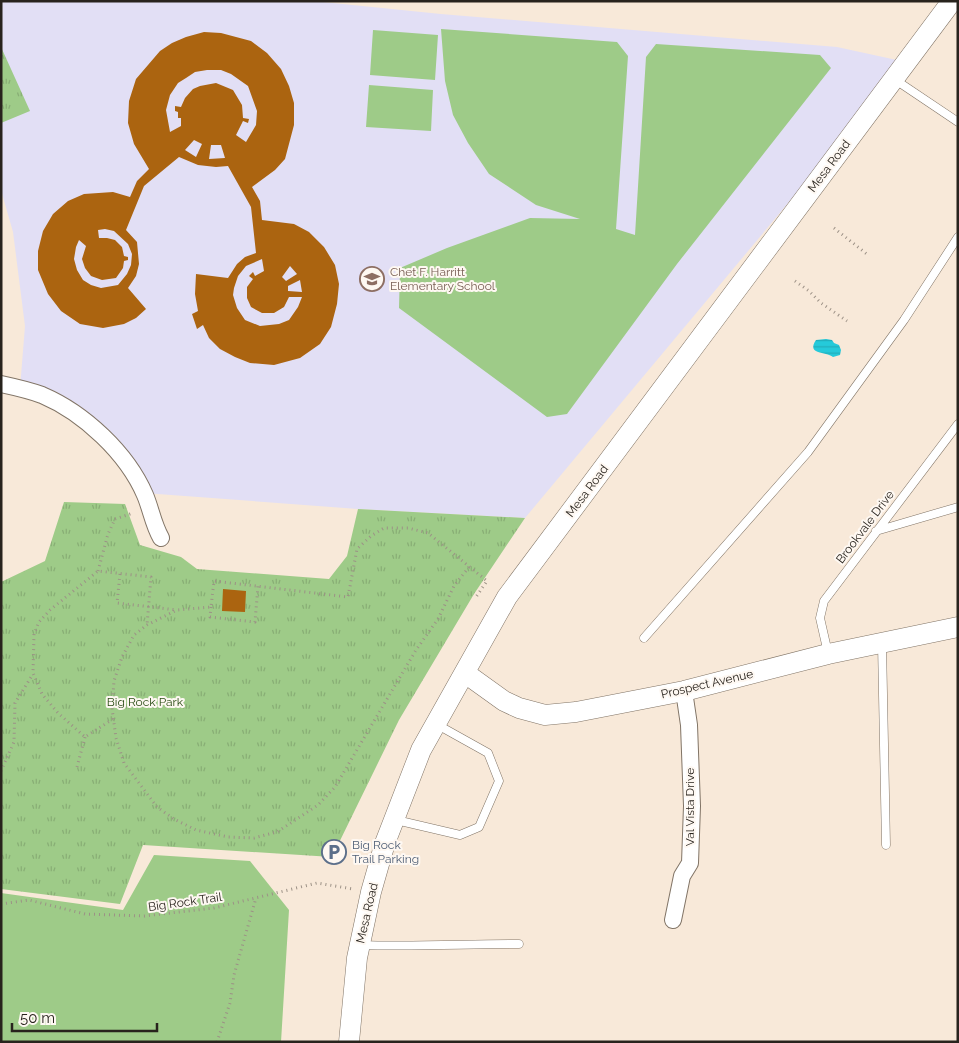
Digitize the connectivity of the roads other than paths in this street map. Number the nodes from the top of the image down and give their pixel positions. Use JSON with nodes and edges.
{"nodes":[{"id":1,"x":952,"y":1,"type":"edge"},
{"id":2,"x":894,"y":78,"type":"junction"},
{"id":3,"x":958,"y":122,"type":"edge"},
{"id":4,"x":958,"y":237,"type":"edge"},
{"id":5,"x":1,"y":384,"type":"edge"},
{"id":6,"x":958,"y":424,"type":"edge"},
{"id":7,"x":958,"y":507,"type":"edge"},
{"id":8,"x":876,"y":531,"type":"junction"},
{"id":9,"x":161,"y":538,"type":"dead end"},
{"id":10,"x":958,"y":627,"type":"edge"},
{"id":11,"x":644,"y":638,"type":"dead end"},
{"id":12,"x":882,"y":644,"type":"junction"},
{"id":13,"x":828,"y":654,"type":"junction"},
{"id":14,"x":466,"y":673,"type":"junction"},
{"id":15,"x":684,"y":691,"type":"junction"},
{"id":16,"x":436,"y":724,"type":"junction"},
{"id":17,"x":394,"y":819,"type":"junction"},
{"id":18,"x":886,"y":845,"type":"dead end"},
{"id":19,"x":673,"y":920,"type":"dead end"},
{"id":20,"x":519,"y":944,"type":"dead end"},
{"id":21,"x":360,"y":945,"type":"junction"},
{"id":22,"x":350,"y":1042,"type":"edge"}],
"edges":[{"from":1,"to":2,"type":"street","name":"Mesa Road"},
{"from":2,"to":3,"type":"lane"},
{"from":2,"to":14,"type":"street","name":"Mesa Road"},
{"from":4,"to":11,"type":"lane"},
{"from":5,"to":9,"type":"street"},
{"from":6,"to":8,"type":"lane","name":"Brookvale Drive"},
{"from":7,"to":8,"type":"lane"},
{"from":8,"to":13,"type":"lane","name":"Brookvale Drive"},
{"from":10,"to":12,"type":"street","name":"Prospect Avenue"},
{"from":12,"to":13,"type":"street","name":"Prospect Avenue"},
{"from":12,"to":18,"type":"lane"},
{"from":13,"to":15,"type":"street","name":"Prospect Avenue"},
{"from":14,"to":15,"type":"street","name":"Prospect Avenue"},
{"from":14,"to":16,"type":"street","name":"Mesa Road"},
{"from":15,"to":19,"type":"street","name":"Val Vista Drive"},
{"from":16,"to":17,"type":"street","name":"Mesa Road"},
{"from":16,"to":17,"type":"lane"},
{"from":17,"to":21,"type":"street","name":"Mesa Road"},
{"from":20,"to":21,"type":"lane"},
{"from":21,"to":22,"type":"street","name":"Mesa Road"}]}
